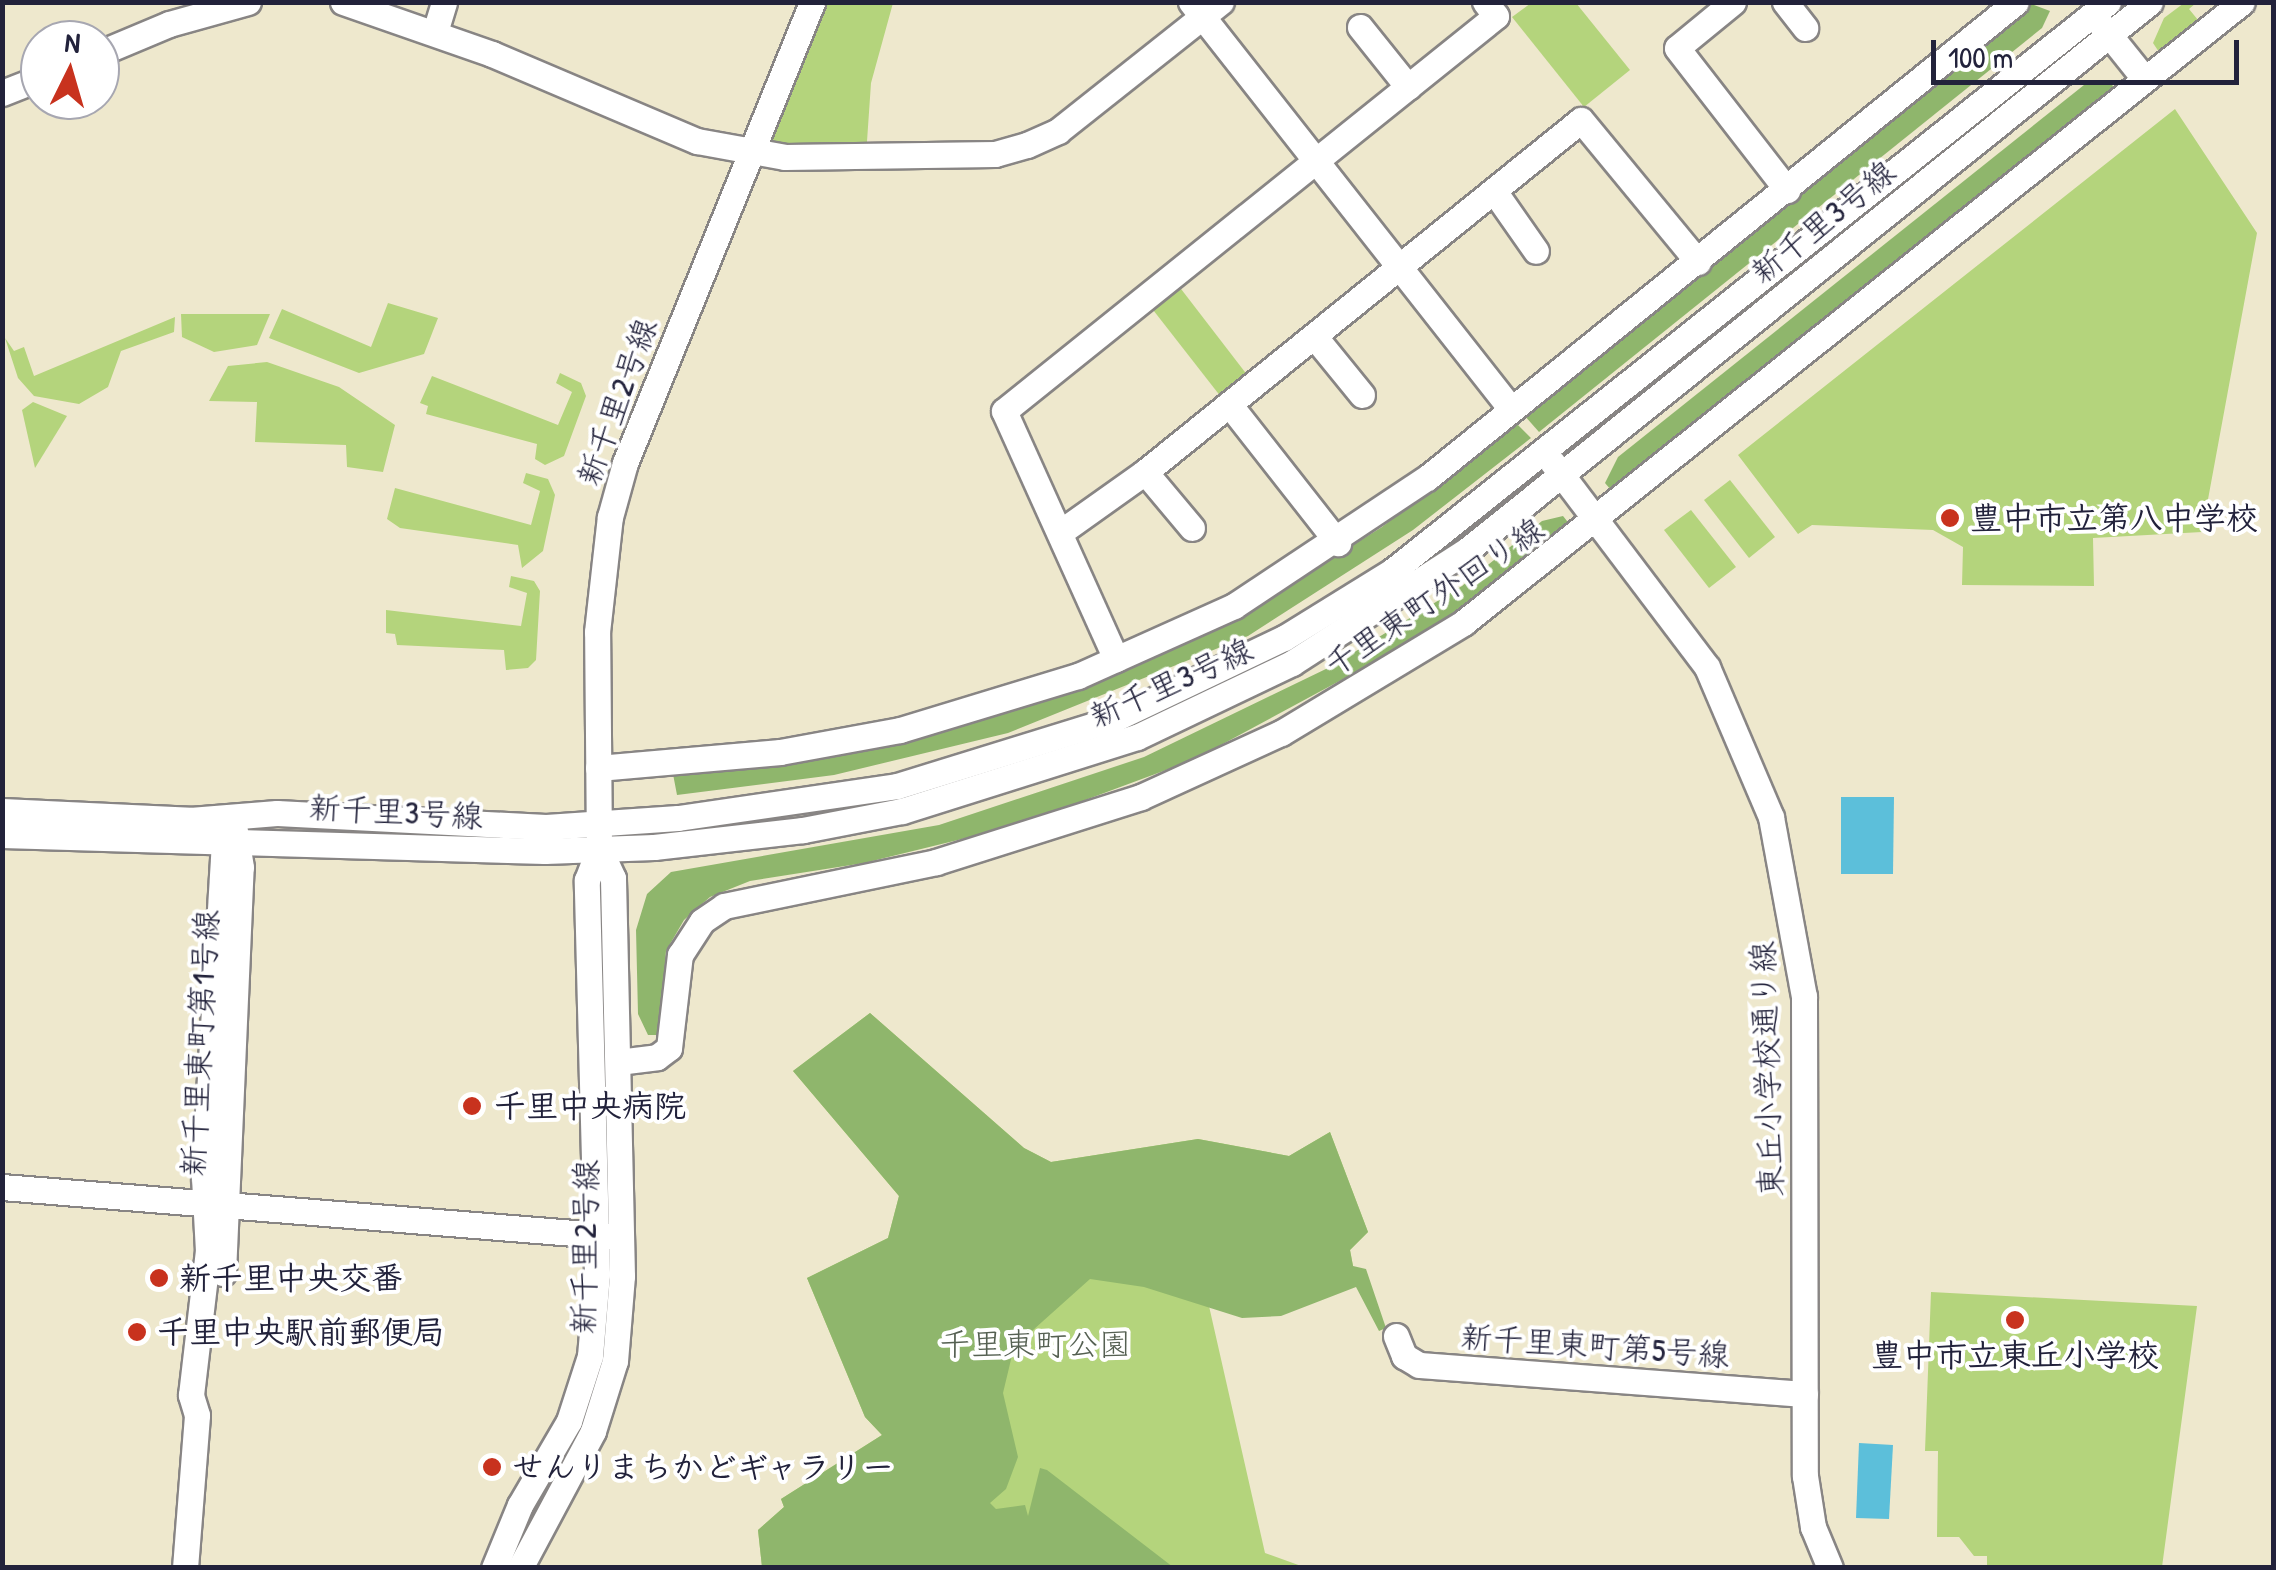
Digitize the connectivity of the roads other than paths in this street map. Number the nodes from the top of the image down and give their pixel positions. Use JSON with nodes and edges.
{"nodes":[{"id":1,"x":248,"y":2,"type":"edge"},
{"id":2,"x":343,"y":2,"type":"edge"},
{"id":3,"x":444,"y":2,"type":"edge"},
{"id":4,"x":812,"y":2,"type":"edge"},
{"id":5,"x":1485,"y":2,"type":"edge"},
{"id":6,"x":1733,"y":2,"type":"edge"},
{"id":7,"x":1785,"y":2,"type":"edge"},
{"id":8,"x":2016,"y":2,"type":"edge"},
{"id":9,"x":2150,"y":2,"type":"edge"},
{"id":10,"x":2094,"y":6,"type":"edge"},
{"id":11,"x":2237,"y":6,"type":"edge"},
{"id":12,"x":1206,"y":7,"type":"edge"},
{"id":13,"x":166,"y":13,"type":"edge"},
{"id":14,"x":1360,"y":27,"type":"dead end"},
{"id":15,"x":1805,"y":28,"type":"dead end"},
{"id":16,"x":435,"y":32,"type":"junction"},
{"id":17,"x":2109,"y":35,"type":"junction"},
{"id":18,"x":120,"y":41,"type":"edge"},
{"id":19,"x":2142,"y":77,"type":"junction"},
{"id":20,"x":1408,"y":87,"type":"junction"},
{"id":21,"x":749,"y":154,"type":"junction"},
{"id":22,"x":1315,"y":159,"type":"junction"},
{"id":23,"x":1786,"y":190,"type":"junction"},
{"id":24,"x":1494,"y":191,"type":"junction"},
{"id":25,"x":1536,"y":251,"type":"dead end"},
{"id":26,"x":1698,"y":262,"type":"junction"},
{"id":27,"x":1400,"y":268,"type":"junction"},
{"id":28,"x":1314,"y":336,"type":"junction"},
{"id":29,"x":1362,"y":394,"type":"dead end"},
{"id":30,"x":1229,"y":404,"type":"junction"},
{"id":31,"x":1511,"y":409,"type":"junction"},
{"id":32,"x":1554,"y":464,"type":"junction"},
{"id":33,"x":1145,"y":472,"type":"junction"},
{"id":34,"x":1600,"y":518,"type":"junction"},
{"id":35,"x":1192,"y":528,"type":"dead end"},
{"id":36,"x":1062,"y":531,"type":"junction"},
{"id":37,"x":1338,"y":543,"type":"junction"},
{"id":38,"x":1116,"y":659,"type":"junction"},
{"id":39,"x":598,"y":768,"type":"junction"},
{"id":40,"x":2,"y":811,"type":"edge"},
{"id":41,"x":230,"y":832,"type":"junction"},
{"id":42,"x":2,"y":835,"type":"edge"},
{"id":43,"x":599,"y":836,"type":"junction"},
{"id":44,"x":618,"y":1062,"type":"junction"},
{"id":45,"x":2,"y":1187,"type":"edge"},
{"id":46,"x":215,"y":1202,"type":"junction"},
{"id":47,"x":609,"y":1236,"type":"junction"},
{"id":48,"x":1396,"y":1336,"type":"dead end"},
{"id":49,"x":1805,"y":1394,"type":"junction"},
{"id":50,"x":185,"y":1568,"type":"edge"},
{"id":51,"x":494,"y":1568,"type":"edge"},
{"id":52,"x":520,"y":1568,"type":"edge"},
{"id":53,"x":1830,"y":1568,"type":"edge"}],
"edges":[{"from":1,"to":13,"type":"street"},
{"from":2,"to":16,"type":"street"},
{"from":3,"to":16,"type":"street"},
{"from":4,"to":21,"type":"street","name":"新千里2号線"},
{"from":5,"to":20,"type":"street"},
{"from":6,"to":23,"type":"street"},
{"from":7,"to":15,"type":"street"},
{"from":8,"to":23,"type":"street"},
{"from":9,"to":17,"type":"street","name":"新千里3号線"},
{"from":10,"to":17,"type":"street"},
{"from":10,"to":32,"type":"street","name":"新千里3号線"},
{"from":11,"to":19,"type":"street","name":"千里東町外回り線"},
{"from":12,"to":21,"type":"street"},
{"from":12,"to":22,"type":"street"},
{"from":13,"to":18,"type":"street"},
{"from":14,"to":20,"type":"street"},
{"from":16,"to":21,"type":"street"},
{"from":17,"to":19,"type":"street"},
{"from":17,"to":32,"type":"street","name":"新千里3号線"},
{"from":19,"to":34,"type":"street","name":"千里東町外回り線"},
{"from":20,"to":22,"type":"street"},
{"from":21,"to":39,"type":"street","name":"新千里2号線"},
{"from":22,"to":27,"type":"street"},
{"from":22,"to":36,"type":"street"},
{"from":23,"to":26,"type":"street"},
{"from":24,"to":25,"type":"street"},
{"from":24,"to":26,"type":"street"},
{"from":24,"to":27,"type":"street"},
{"from":26,"to":31,"type":"street"},
{"from":27,"to":28,"type":"street"},
{"from":27,"to":31,"type":"street"},
{"from":28,"to":29,"type":"street"},
{"from":28,"to":30,"type":"street"},
{"from":30,"to":33,"type":"street"},
{"from":30,"to":37,"type":"street"},
{"from":31,"to":37,"type":"street"},
{"from":32,"to":34,"type":"street","name":"東丘小学校通り線"},
{"from":32,"to":43,"type":"street","name":"新千里3号線"},
{"from":33,"to":35,"type":"street"},
{"from":33,"to":36,"type":"street"},
{"from":34,"to":44,"type":"street","name":"千里東町外回り線"},
{"from":34,"to":49,"type":"street","name":"東丘小学校通り線"},
{"from":36,"to":38,"type":"street"},
{"from":37,"to":38,"type":"street"},
{"from":38,"to":39,"type":"street"},
{"from":39,"to":43,"type":"street","name":"新千里2号線"},
{"from":40,"to":41,"type":"street","name":"新千里3号線"},
{"from":41,"to":42,"type":"street","name":"新千里3号線"},
{"from":41,"to":43,"type":"street","name":"新千里3号線"},
{"from":41,"to":46,"type":"street","name":"新千里東町第1号線"},
{"from":43,"to":44,"type":"street","name":"新千里2号線"},
{"from":43,"to":47,"type":"street","name":"新千里2号線"},
{"from":44,"to":47,"type":"street","name":"新千里2号線"},
{"from":45,"to":46,"type":"street"},
{"from":46,"to":47,"type":"street","name":"新千里東町第1号線"},
{"from":46,"to":50,"type":"street"},
{"from":47,"to":51,"type":"street","name":"新千里2号線"},
{"from":47,"to":52,"type":"street","name":"新千里2号線"},
{"from":48,"to":49,"type":"street","name":"新千里東町第5号線"},
{"from":49,"to":53,"type":"street","name":"東丘小学校通り線"}]}
